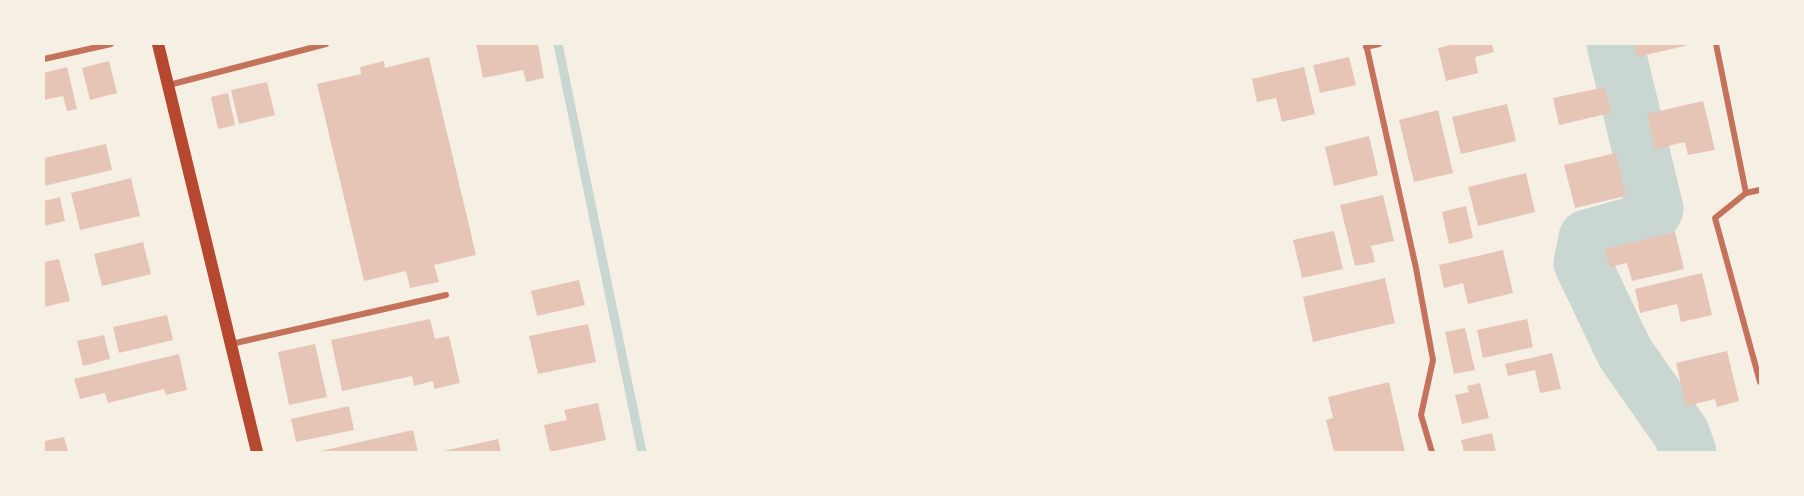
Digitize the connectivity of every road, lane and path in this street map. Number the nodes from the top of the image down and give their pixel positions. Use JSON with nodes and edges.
{"nodes":[{"id":1,"x":111,"y":44,"type":"edge"},
{"id":2,"x":158,"y":44,"type":"edge"},
{"id":3,"x":326,"y":44,"type":"edge"},
{"id":4,"x":1379,"y":44,"type":"edge"},
{"id":5,"x":1716,"y":44,"type":"edge"},
{"id":6,"x":1366,"y":45,"type":"edge"},
{"id":7,"x":44,"y":59,"type":"edge"},
{"id":8,"x":169,"y":85,"type":"junction"},
{"id":9,"x":1761,"y":190,"type":"edge"},
{"id":10,"x":1746,"y":193,"type":"junction"},
{"id":11,"x":446,"y":295,"type":"dead end"},
{"id":12,"x":231,"y":344,"type":"junction"},
{"id":13,"x":1761,"y":382,"type":"edge"},
{"id":14,"x":257,"y":453,"type":"edge"},
{"id":15,"x":1432,"y":453,"type":"edge"}],
"edges":[{"from":1,"to":7,"type":"street"},
{"from":2,"to":8,"type":"main road"},
{"from":3,"to":8,"type":"street"},
{"from":4,"to":6,"type":"street"},
{"from":5,"to":10,"type":"street"},
{"from":6,"to":15,"type":"street"},
{"from":8,"to":12,"type":"main road"},
{"from":9,"to":10,"type":"street"},
{"from":10,"to":13,"type":"street"},
{"from":11,"to":12,"type":"street"},
{"from":12,"to":14,"type":"main road"}]}
